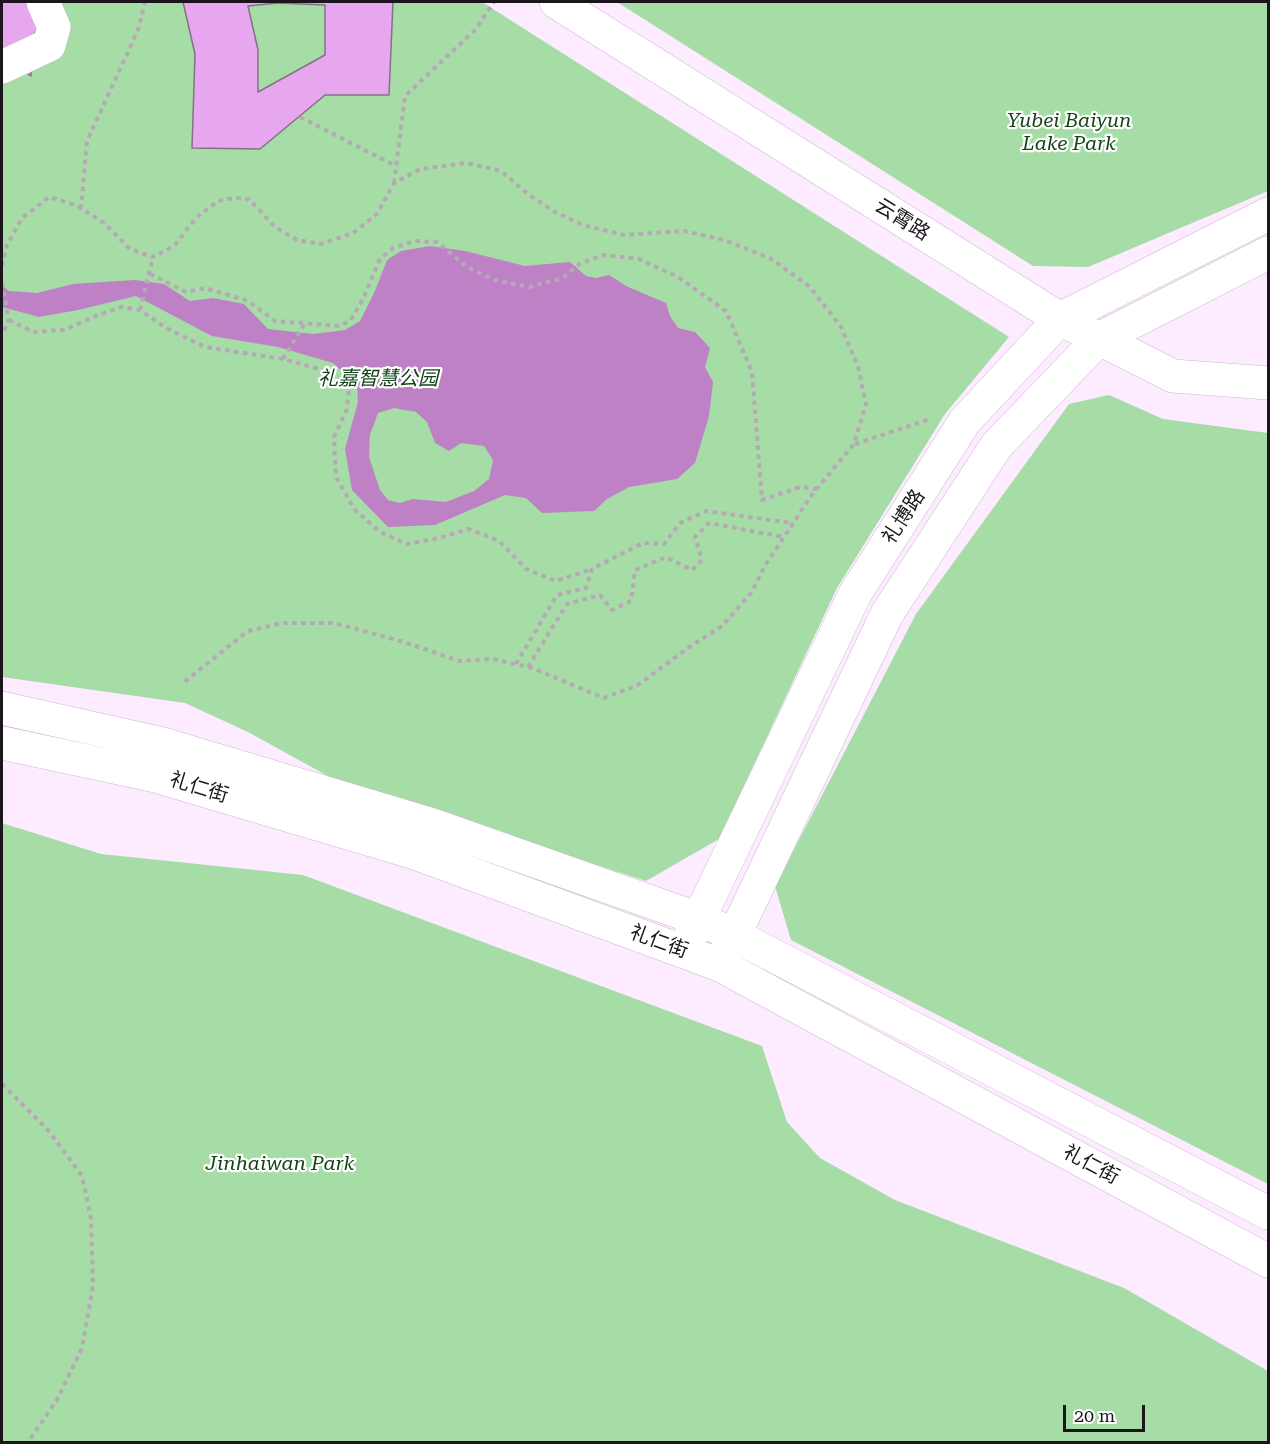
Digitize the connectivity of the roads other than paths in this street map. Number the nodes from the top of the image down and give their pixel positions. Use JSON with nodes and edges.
{"nodes":[{"id":1,"x":43,"y":2,"type":"edge"},
{"id":2,"x":556,"y":2,"type":"edge"},
{"id":3,"x":2,"y":67,"type":"edge"},
{"id":4,"x":1269,"y":214,"type":"edge"},
{"id":5,"x":1269,"y":253,"type":"edge"},
{"id":6,"x":1060,"y":319,"type":"junction"},
{"id":7,"x":1099,"y":339,"type":"junction"},
{"id":8,"x":1269,"y":383,"type":"edge"},
{"id":9,"x":2,"y":708,"type":"edge"},
{"id":10,"x":2,"y":743,"type":"edge"},
{"id":11,"x":699,"y":919,"type":"junction"},
{"id":12,"x":734,"y":935,"type":"junction"},
{"id":13,"x":683,"y":951,"type":"junction"},
{"id":14,"x":720,"y":965,"type":"junction"},
{"id":15,"x":1269,"y":1213,"type":"edge"},
{"id":16,"x":1269,"y":1261,"type":"edge"}],
"edges":[{"from":1,"to":3,"type":"main road"},
{"from":2,"to":6,"type":"main road","name":"云霄路"},
{"from":4,"to":6,"type":"main road","name":"礼博路"},
{"from":5,"to":7,"type":"main road","name":"礼博路"},
{"from":6,"to":7,"type":"main road","name":"云霄路"},
{"from":6,"to":11,"type":"main road","name":"礼博路"},
{"from":7,"to":8,"type":"main road","name":"云霄路"},
{"from":7,"to":12,"type":"main road","name":"礼博路"},
{"from":9,"to":11,"type":"main road","name":"礼仁街"},
{"from":10,"to":13,"type":"main road","name":"礼仁街"},
{"from":11,"to":12,"type":"main road","name":"礼仁街"},
{"from":11,"to":13,"type":"main road","name":"礼博路"},
{"from":12,"to":14,"type":"main road","name":"礼博路"},
{"from":12,"to":15,"type":"main road","name":"礼仁街"},
{"from":13,"to":14,"type":"main road","name":"礼仁街"},
{"from":14,"to":16,"type":"main road","name":"礼仁街"}]}
